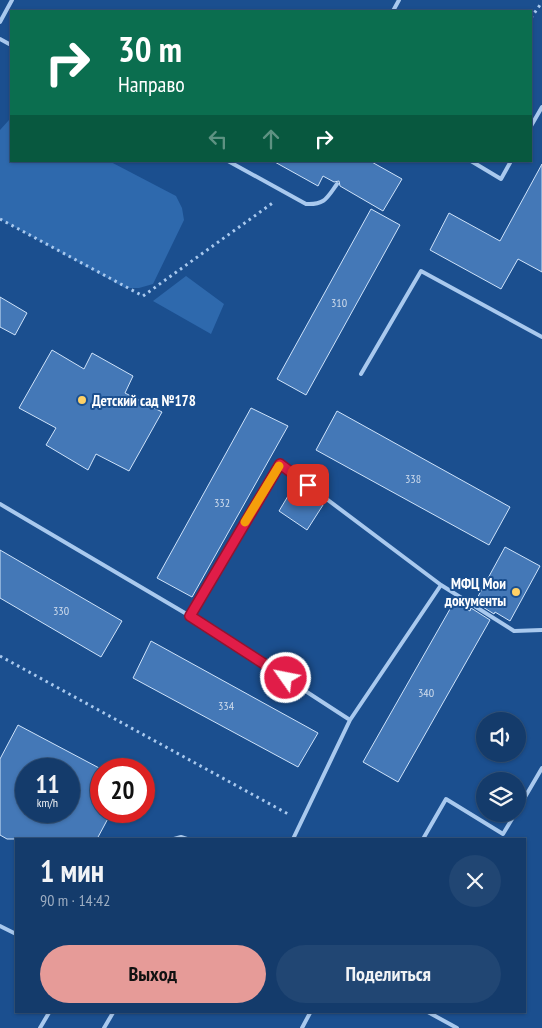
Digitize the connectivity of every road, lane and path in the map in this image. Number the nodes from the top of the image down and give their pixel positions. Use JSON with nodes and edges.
{"nodes":[{"id":1,"x":12,"y":0,"type":"edge"},
{"id":2,"x":542,"y":2,"type":"edge"},
{"id":3,"x":532,"y":17,"type":"edge"},
{"id":4,"x":0,"y":22,"type":"edge"},
{"id":5,"x":542,"y":107,"type":"edge"},
{"id":6,"x":532,"y":124,"type":"edge"},
{"id":7,"x":230,"y":162,"type":"edge"},
{"id":8,"x":473,"y":162,"type":"edge"},
{"id":9,"x":510,"y":162,"type":"edge"},
{"id":10,"x":337,"y":184,"type":"dead end"},
{"id":11,"x":286,"y":193,"type":"junction"},
{"id":12,"x":0,"y":219,"type":"edge"},
{"id":13,"x":542,"y":337,"type":"edge"},
{"id":14,"x":361,"y":374,"type":"dead end"},
{"id":15,"x":0,"y":504,"type":"edge"},
{"id":16,"x":441,"y":585,"type":"junction"},
{"id":17,"x":190,"y":616,"type":"junction"},
{"id":18,"x":542,"y":630,"type":"edge"},
{"id":19,"x":0,"y":656,"type":"edge"},
{"id":20,"x":350,"y":720,"type":"junction"},
{"id":21,"x":542,"y":768,"type":"edge"},
{"id":22,"x":526,"y":795,"type":"edge"},
{"id":23,"x":476,"y":817,"type":"edge"},
{"id":24,"x":301,"y":822,"type":"junction"},
{"id":25,"x":483,"y":822,"type":"edge"},
{"id":26,"x":510,"y":822,"type":"edge"},
{"id":27,"x":293,"y":838,"type":"edge"},
{"id":28,"x":424,"y":838,"type":"edge"},
{"id":29,"x":0,"y":926,"type":"edge"},
{"id":30,"x":15,"y":934,"type":"edge"},
{"id":31,"x":49,"y":1013,"type":"edge"},
{"id":32,"x":113,"y":1013,"type":"edge"},
{"id":33,"x":310,"y":1013,"type":"edge"},
{"id":34,"x":430,"y":1013,"type":"edge"},
{"id":35,"x":40,"y":1028,"type":"edge"},
{"id":36,"x":104,"y":1028,"type":"edge"},
{"id":37,"x":302,"y":1028,"type":"edge"},
{"id":38,"x":457,"y":1028,"type":"edge"}],
"edges":[{"from":1,"to":4,"type":"lane"},
{"from":2,"to":3,"type":"path"},
{"from":5,"to":6,"type":"lane"},
{"from":7,"to":11,"type":"lane"},
{"from":8,"to":9,"type":"lane"},
{"from":10,"to":11,"type":"lane"},
{"from":11,"to":12,"type":"path"},
{"from":13,"to":14,"type":"lane"},
{"from":15,"to":17,"type":"lane"},
{"from":16,"to":17,"type":"lane"},
{"from":16,"to":18,"type":"lane"},
{"from":16,"to":20,"type":"lane"},
{"from":17,"to":20,"type":"lane"},
{"from":19,"to":24,"type":"path"},
{"from":20,"to":24,"type":"lane"},
{"from":21,"to":22,"type":"lane"},
{"from":23,"to":28,"type":"lane"},
{"from":24,"to":27,"type":"lane"},
{"from":25,"to":26,"type":"lane"},
{"from":29,"to":30,"type":"lane"},
{"from":31,"to":35,"type":"lane"},
{"from":32,"to":36,"type":"lane"},
{"from":33,"to":37,"type":"lane"},
{"from":34,"to":38,"type":"lane"}]}
